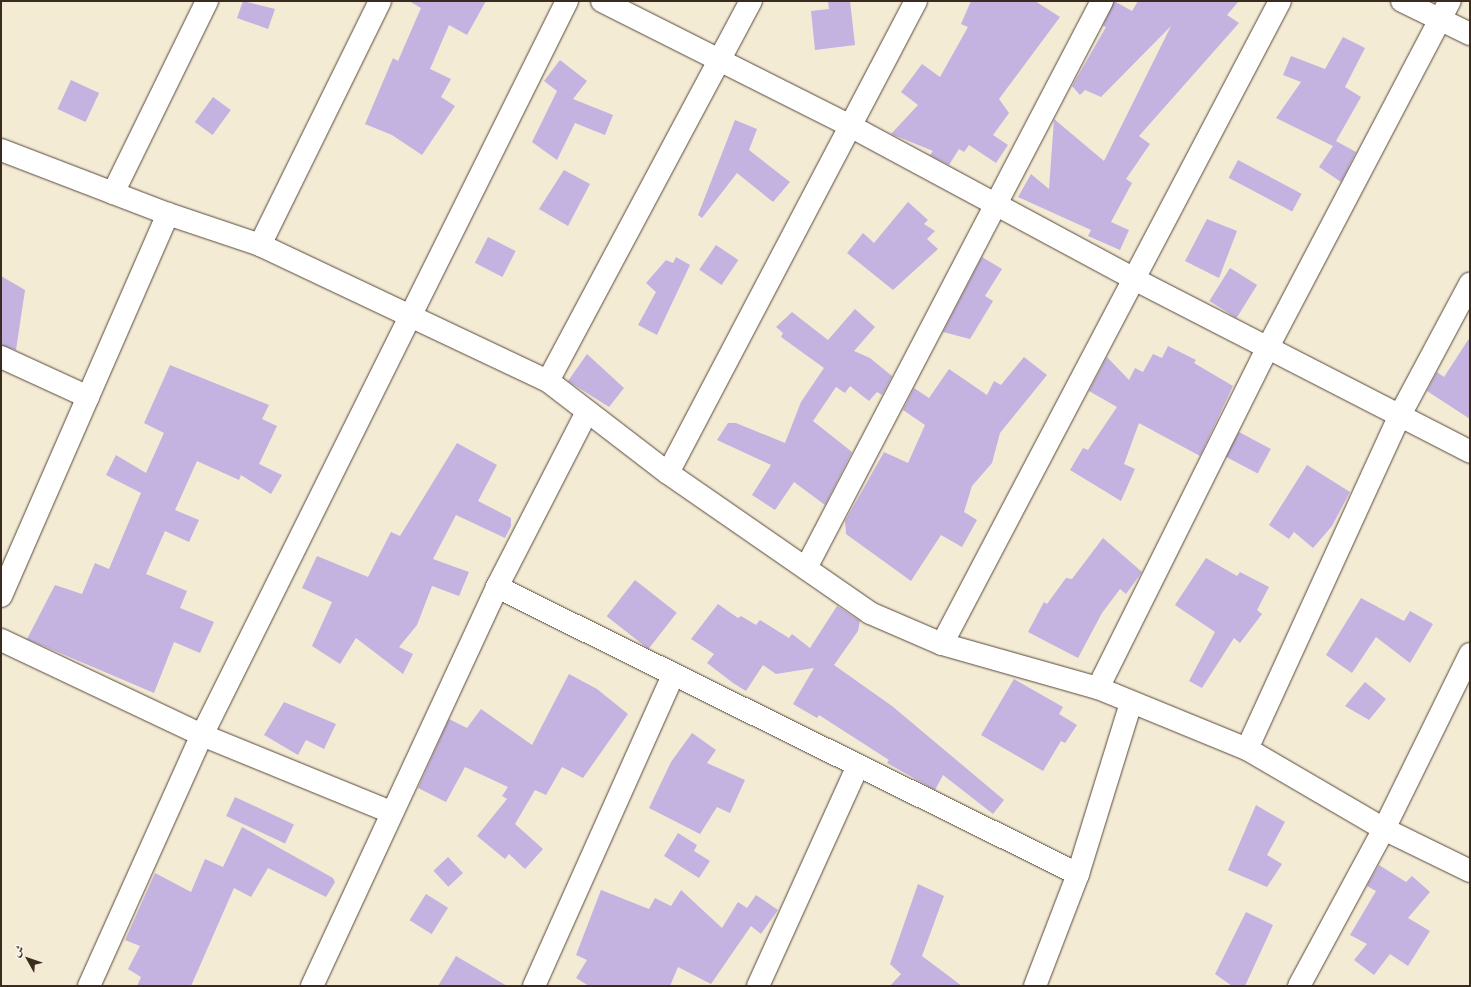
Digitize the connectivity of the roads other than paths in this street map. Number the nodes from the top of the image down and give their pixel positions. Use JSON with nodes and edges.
{"nodes":[{"id":1,"x":207,"y":1,"type":"edge"},
{"id":2,"x":380,"y":1,"type":"edge"},
{"id":3,"x":567,"y":1,"type":"edge"},
{"id":4,"x":602,"y":1,"type":"edge"},
{"id":5,"x":751,"y":1,"type":"edge"},
{"id":6,"x":916,"y":1,"type":"edge"},
{"id":7,"x":1102,"y":1,"type":"edge"},
{"id":8,"x":1280,"y":1,"type":"edge"},
{"id":9,"x":1402,"y":1,"type":"edge"},
{"id":10,"x":1446,"y":10,"type":"edge"},
{"id":11,"x":1470,"y":34,"type":"edge"},
{"id":12,"x":721,"y":60,"type":"junction"},
{"id":13,"x":852,"y":127,"type":"junction"},
{"id":14,"x":1,"y":150,"type":"edge"},
{"id":15,"x":113,"y":193,"type":"junction"},
{"id":16,"x":998,"y":203,"type":"junction"},
{"id":17,"x":168,"y":214,"type":"junction"},
{"id":18,"x":260,"y":245,"type":"junction"},
{"id":19,"x":1134,"y":279,"type":"junction"},
{"id":20,"x":1470,"y":284,"type":"edge"},
{"id":21,"x":409,"y":314,"type":"junction"},
{"id":22,"x":1268,"y":347,"type":"junction"},
{"id":23,"x":1,"y":357,"type":"edge"},
{"id":24,"x":548,"y":381,"type":"junction"},
{"id":25,"x":88,"y":397,"type":"junction"},
{"id":26,"x":587,"y":412,"type":"junction"},
{"id":27,"x":1400,"y":415,"type":"junction"},
{"id":28,"x":1470,"y":452,"type":"edge"},
{"id":29,"x":668,"y":473,"type":"junction"},
{"id":30,"x":806,"y":568,"type":"junction"},
{"id":31,"x":497,"y":587,"type":"junction"},
{"id":32,"x":1,"y":596,"type":"edge"},
{"id":33,"x":1,"y":640,"type":"edge"},
{"id":34,"x":942,"y":644,"type":"junction"},
{"id":35,"x":1470,"y":654,"type":"edge"},
{"id":36,"x":673,"y":675,"type":"junction"},
{"id":37,"x":1098,"y":688,"type":"junction"},
{"id":38,"x":1131,"y":703,"type":"junction"},
{"id":39,"x":202,"y":735,"type":"junction"},
{"id":40,"x":1247,"y":749,"type":"junction"},
{"id":41,"x":858,"y":766,"type":"junction"},
{"id":42,"x":391,"y":812,"type":"junction"},
{"id":43,"x":1384,"y":829,"type":"junction"},
{"id":44,"x":1470,"y":872,"type":"edge"},
{"id":45,"x":1078,"y":874,"type":"junction"},
{"id":46,"x":89,"y":986,"type":"edge"},
{"id":47,"x":312,"y":986,"type":"edge"},
{"id":48,"x":534,"y":986,"type":"edge"},
{"id":49,"x":758,"y":986,"type":"edge"},
{"id":50,"x":1035,"y":986,"type":"edge"},
{"id":51,"x":1300,"y":986,"type":"edge"}],
"edges":[{"from":1,"to":15,"type":"street"},
{"from":2,"to":18,"type":"street"},
{"from":3,"to":21,"type":"street"},
{"from":4,"to":12,"type":"street"},
{"from":5,"to":12,"type":"street"},
{"from":6,"to":13,"type":"street"},
{"from":7,"to":16,"type":"street"},
{"from":8,"to":19,"type":"street"},
{"from":9,"to":10,"type":"street"},
{"from":10,"to":11,"type":"street"},
{"from":10,"to":22,"type":"street"},
{"from":12,"to":13,"type":"street"},
{"from":12,"to":24,"type":"street"},
{"from":13,"to":16,"type":"street"},
{"from":13,"to":29,"type":"street"},
{"from":14,"to":15,"type":"street"},
{"from":15,"to":17,"type":"street"},
{"from":16,"to":19,"type":"street"},
{"from":16,"to":30,"type":"street"},
{"from":17,"to":18,"type":"street"},
{"from":17,"to":25,"type":"street"},
{"from":18,"to":21,"type":"street"},
{"from":19,"to":22,"type":"street"},
{"from":19,"to":34,"type":"street"},
{"from":20,"to":27,"type":"street"},
{"from":21,"to":24,"type":"street"},
{"from":21,"to":39,"type":"street"},
{"from":22,"to":27,"type":"street"},
{"from":22,"to":37,"type":"street"},
{"from":23,"to":25,"type":"street"},
{"from":24,"to":26,"type":"street"},
{"from":25,"to":32,"type":"street"},
{"from":26,"to":29,"type":"street"},
{"from":26,"to":31,"type":"street"},
{"from":27,"to":28,"type":"street"},
{"from":27,"to":40,"type":"street"},
{"from":29,"to":30,"type":"street"},
{"from":30,"to":34,"type":"street"},
{"from":31,"to":36,"type":"street"},
{"from":31,"to":42,"type":"street"},
{"from":33,"to":39,"type":"street"},
{"from":34,"to":37,"type":"street"},
{"from":35,"to":43,"type":"street"},
{"from":36,"to":41,"type":"street"},
{"from":36,"to":48,"type":"street"},
{"from":37,"to":38,"type":"street"},
{"from":38,"to":40,"type":"street"},
{"from":38,"to":45,"type":"street"},
{"from":39,"to":42,"type":"street"},
{"from":39,"to":46,"type":"street"},
{"from":40,"to":43,"type":"street"},
{"from":41,"to":45,"type":"street"},
{"from":41,"to":49,"type":"street"},
{"from":42,"to":47,"type":"street"},
{"from":43,"to":44,"type":"street"},
{"from":43,"to":51,"type":"street"},
{"from":45,"to":50,"type":"street"}]}
